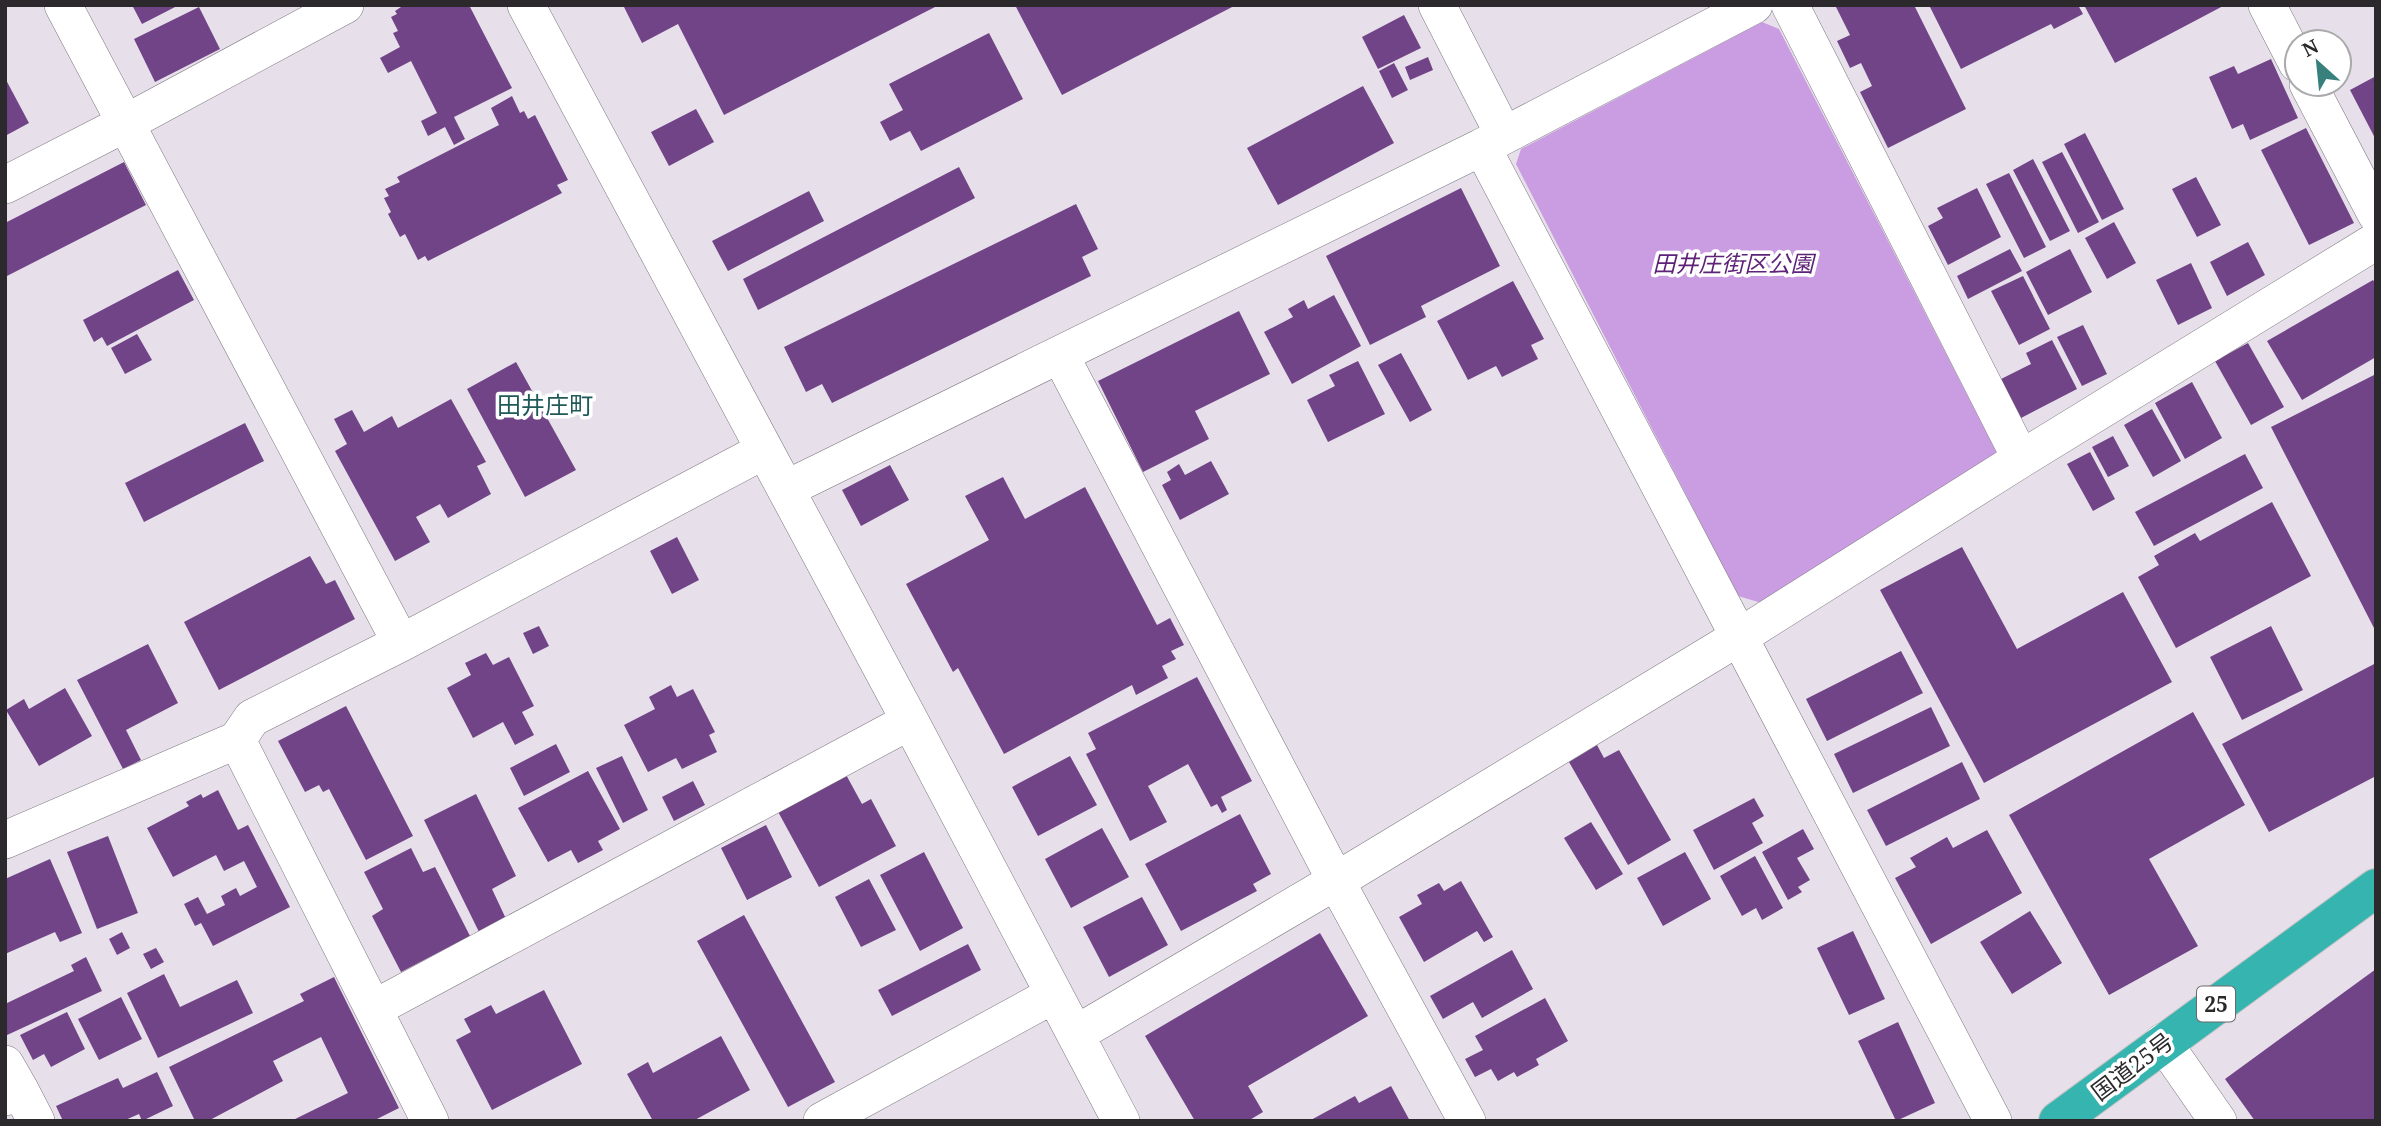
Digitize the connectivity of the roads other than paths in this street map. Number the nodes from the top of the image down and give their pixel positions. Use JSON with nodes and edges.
{"nodes":[{"id":1,"x":63,"y":5,"type":"edge"},
{"id":2,"x":345,"y":5,"type":"edge"},
{"id":3,"x":526,"y":5,"type":"edge"},
{"id":4,"x":1437,"y":5,"type":"edge"},
{"id":5,"x":1754,"y":5,"type":"edge"},
{"id":6,"x":1790,"y":5,"type":"edge"},
{"id":7,"x":2267,"y":5,"type":"edge"},
{"id":8,"x":2283,"y":36,"type":"edge"},
{"id":9,"x":2315,"y":98,"type":"edge"},
{"id":10,"x":126,"y":123,"type":"junction"},
{"id":11,"x":1493,"y":141,"type":"junction"},
{"id":12,"x":5,"y":185,"type":"edge"},
{"id":13,"x":2376,"y":214,"type":"edge"},
{"id":14,"x":2376,"y":241,"type":"edge"},
{"id":15,"x":1060,"y":355,"type":"junction"},
{"id":16,"x":763,"y":451,"type":"junction"},
{"id":17,"x":2021,"y":458,"type":"junction"},
{"id":18,"x":786,"y":489,"type":"junction"},
{"id":19,"x":1739,"y":637,"type":"junction"},
{"id":20,"x":401,"y":643,"type":"junction"},
{"id":21,"x":910,"y":721,"type":"junction"},
{"id":22,"x":237,"y":740,"type":"junction"},
{"id":23,"x":5,"y":840,"type":"edge"},
{"id":24,"x":1336,"y":881,"type":"junction"},
{"id":25,"x":2376,"y":888,"type":"edge"},
{"id":26,"x":1054,"y":995,"type":"junction"},
{"id":27,"x":374,"y":1008,"type":"junction"},
{"id":28,"x":1076,"y":1034,"type":"junction"},
{"id":29,"x":2163,"y":1042,"type":"junction"},
{"id":30,"x":430,"y":1121,"type":"edge"},
{"id":31,"x":821,"y":1121,"type":"edge"},
{"id":32,"x":1121,"y":1121,"type":"edge"},
{"id":33,"x":1468,"y":1121,"type":"edge"},
{"id":34,"x":1993,"y":1121,"type":"edge"},
{"id":35,"x":2058,"y":1121,"type":"edge"},
{"id":36,"x":2218,"y":1121,"type":"edge"}],
"edges":[{"from":1,"to":10,"type":"street"},
{"from":2,"to":10,"type":"street"},
{"from":3,"to":16,"type":"street"},
{"from":4,"to":11,"type":"street"},
{"from":5,"to":11,"type":"street"},
{"from":6,"to":17,"type":"street"},
{"from":7,"to":8,"type":"street"},
{"from":9,"to":13,"type":"street"},
{"from":10,"to":12,"type":"street"},
{"from":10,"to":20,"type":"street"},
{"from":11,"to":15,"type":"street"},
{"from":11,"to":19,"type":"street"},
{"from":14,"to":17,"type":"street"},
{"from":15,"to":18,"type":"street"},
{"from":15,"to":24,"type":"street"},
{"from":16,"to":18,"type":"street"},
{"from":16,"to":20,"type":"street"},
{"from":17,"to":19,"type":"street"},
{"from":18,"to":21,"type":"street"},
{"from":19,"to":24,"type":"street"},
{"from":19,"to":34,"type":"street"},
{"from":20,"to":22,"type":"street"},
{"from":21,"to":26,"type":"street"},
{"from":21,"to":27,"type":"street"},
{"from":22,"to":23,"type":"street"},
{"from":22,"to":27,"type":"street"},
{"from":24,"to":28,"type":"street"},
{"from":24,"to":33,"type":"street"},
{"from":25,"to":29,"type":"highway","name":"国道25号","number":"25"},
{"from":26,"to":28,"type":"street"},
{"from":26,"to":31,"type":"street"},
{"from":27,"to":30,"type":"street"},
{"from":28,"to":32,"type":"street"},
{"from":29,"to":35,"type":"highway","name":"国道25号","number":"25"},
{"from":29,"to":36,"type":"street"}]}
